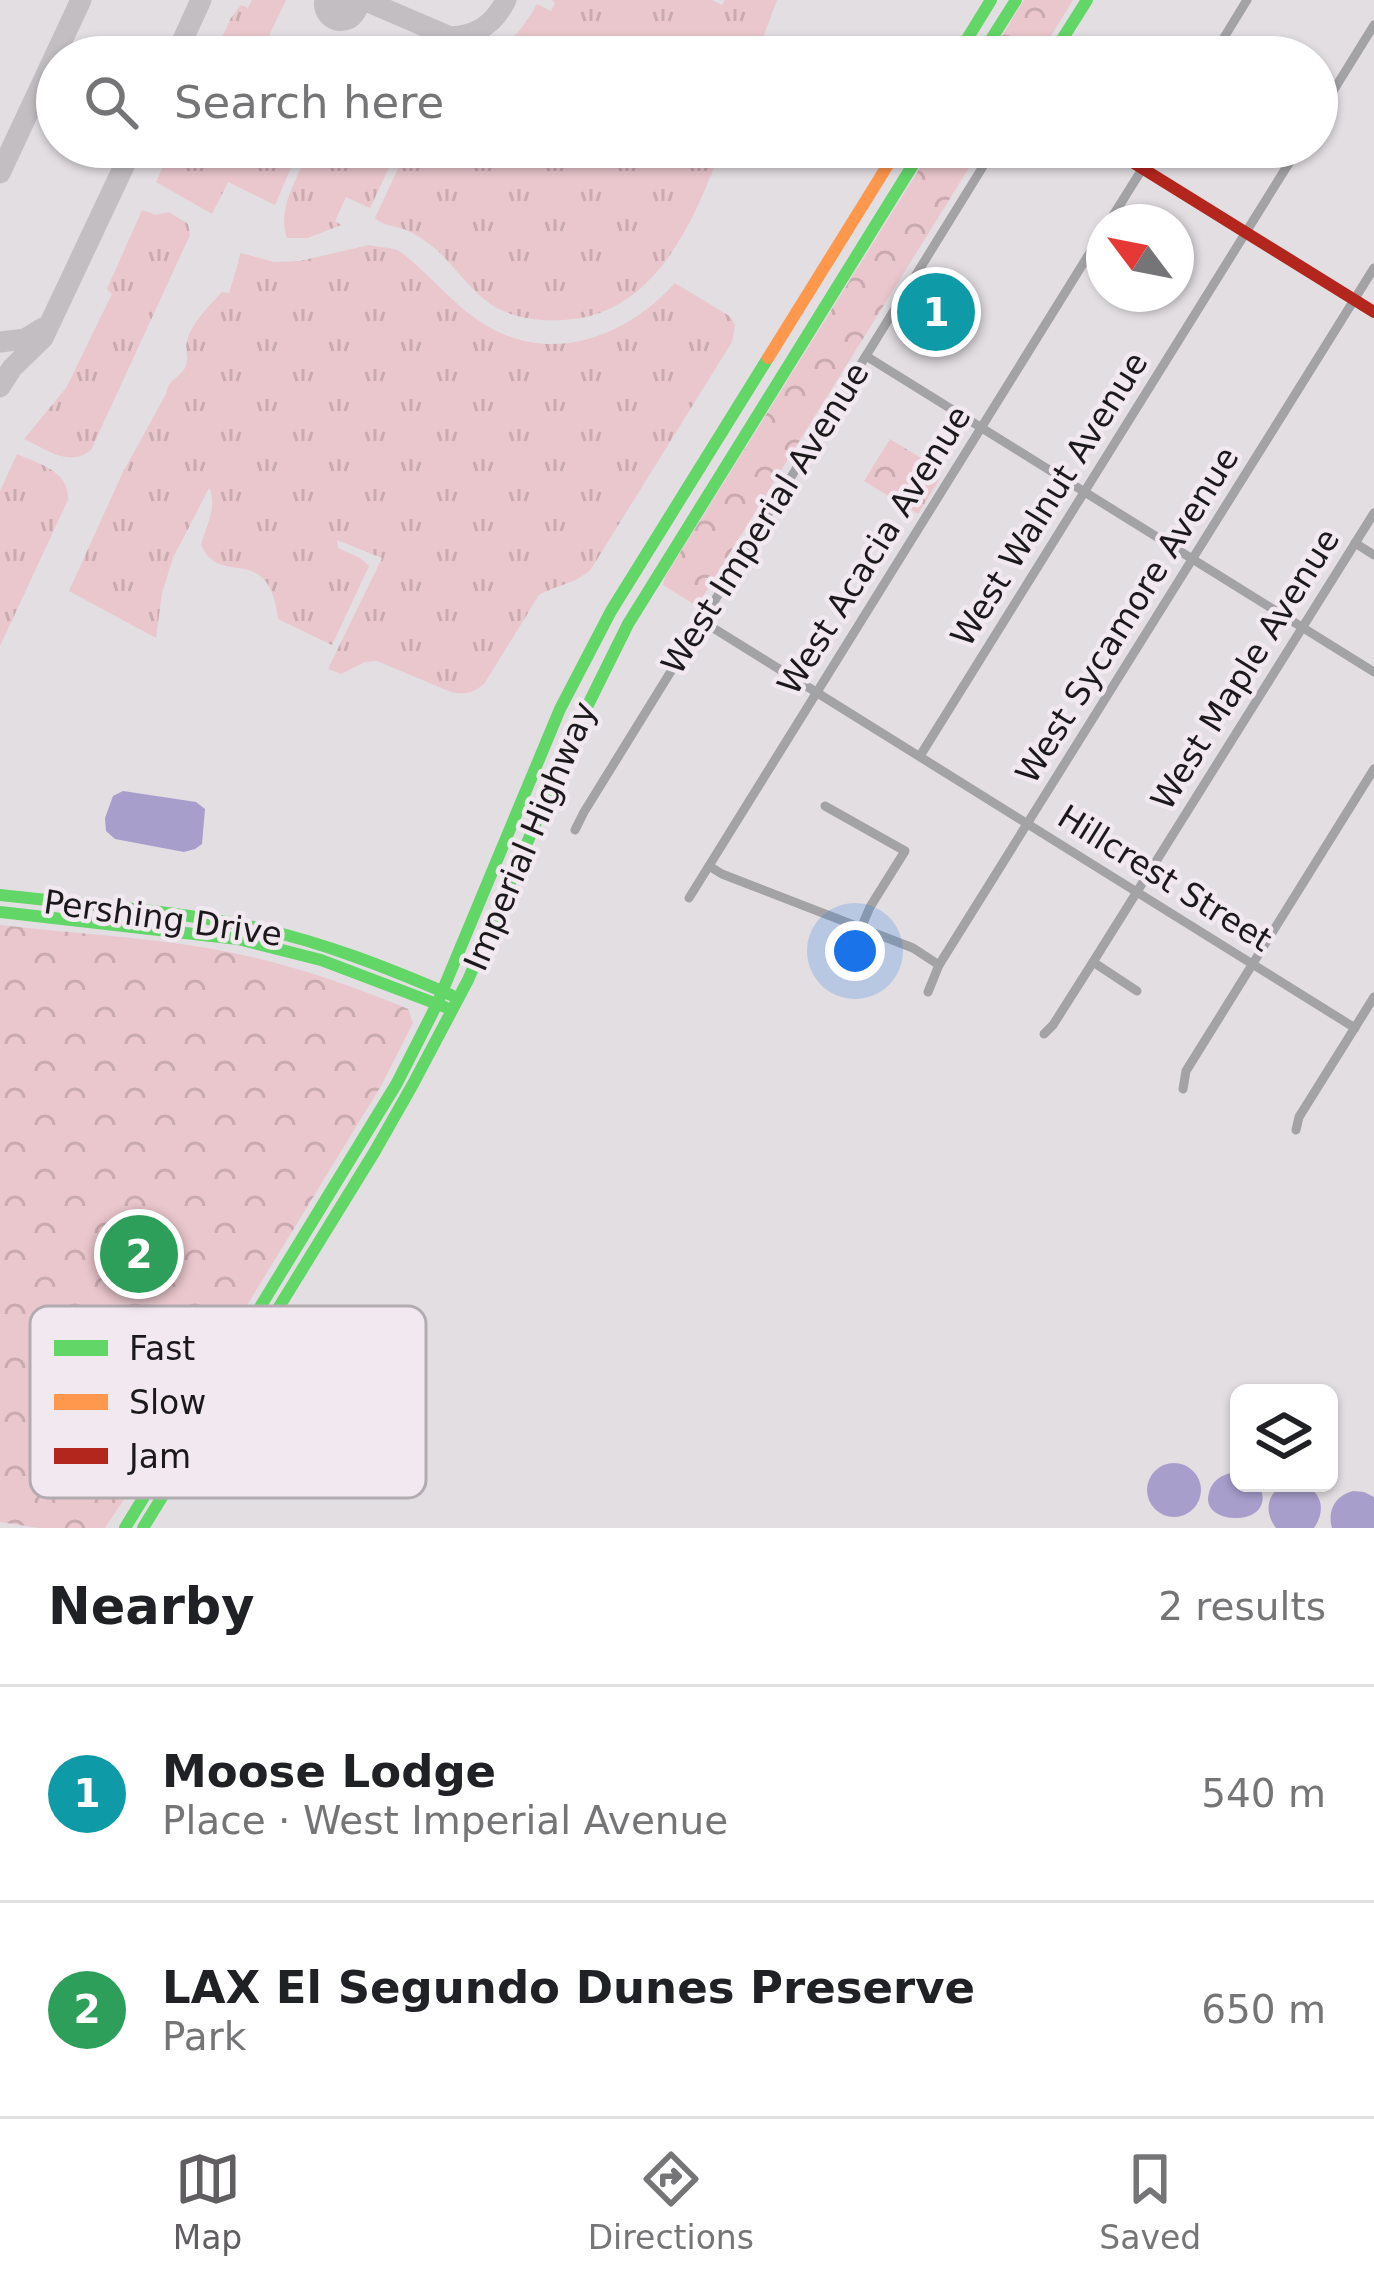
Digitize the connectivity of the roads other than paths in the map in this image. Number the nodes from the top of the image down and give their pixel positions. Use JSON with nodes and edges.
{"nodes":[{"id":1,"x":992,"y":0,"type":"edge"},
{"id":2,"x":1016,"y":0,"type":"edge"},
{"id":3,"x":1087,"y":0,"type":"edge"},
{"id":4,"x":1247,"y":0,"type":"edge"},
{"id":5,"x":1374,"y":25,"type":"edge"},
{"id":6,"x":969,"y":36,"type":"edge"},
{"id":7,"x":993,"y":36,"type":"edge"},
{"id":8,"x":1065,"y":36,"type":"edge"},
{"id":9,"x":1225,"y":36,"type":"edge"},
{"id":10,"x":1338,"y":83,"type":"edge"},
{"id":11,"x":886,"y":168,"type":"edge"},
{"id":12,"x":911,"y":168,"type":"edge"},
{"id":13,"x":982,"y":168,"type":"edge"},
{"id":14,"x":1142,"y":168,"type":"joint"},
{"id":15,"x":1285,"y":168,"type":"edge"},
{"id":16,"x":1120,"y":204,"type":"edge"},
{"id":17,"x":1245,"y":233,"type":"junction"},
{"id":18,"x":1086,"y":259,"type":"edge"},
{"id":19,"x":1374,"y":268,"type":"edge"},
{"id":20,"x":1354,"y":300,"type":"junction"},
{"id":21,"x":1374,"y":312,"type":"edge"},
{"id":22,"x":866,"y":356,"type":"junction"},
{"id":23,"x":981,"y":428,"type":"junction"},
{"id":24,"x":1085,"y":493,"type":"junction"},
{"id":25,"x":1374,"y":513,"type":"edge"},
{"id":26,"x":661,"y":529,"type":"junction"},
{"id":27,"x":1355,"y":543,"type":"junction"},
{"id":28,"x":1374,"y":555,"type":"edge"},
{"id":29,"x":1193,"y":559,"type":"junction"},
{"id":30,"x":652,"y":583,"type":"junction"},
{"id":31,"x":702,"y":621,"type":"junction"},
{"id":32,"x":1302,"y":628,"type":"junction"},
{"id":33,"x":1374,"y":672,"type":"edge"},
{"id":34,"x":817,"y":692,"type":"junction"},
{"id":35,"x":920,"y":757,"type":"junction"},
{"id":36,"x":1374,"y":769,"type":"edge"},
{"id":37,"x":824,"y":806,"type":"dead end"},
{"id":38,"x":1028,"y":824,"type":"junction"},
{"id":39,"x":575,"y":830,"type":"dead end"},
{"id":40,"x":709,"y":866,"type":"junction"},
{"id":41,"x":1138,"y":892,"type":"junction"},
{"id":42,"x":0,"y":896,"type":"edge"},
{"id":43,"x":688,"y":898,"type":"dead end"},
{"id":44,"x":0,"y":912,"type":"edge"},
{"id":45,"x":861,"y":928,"type":"junction"},
{"id":46,"x":1093,"y":962,"type":"junction"},
{"id":47,"x":1253,"y":964,"type":"junction"},
{"id":48,"x":939,"y":965,"type":"junction"},
{"id":49,"x":1137,"y":991,"type":"dead end"},
{"id":50,"x":928,"y":992,"type":"dead end"},
{"id":51,"x":1374,"y":997,"type":"edge"},
{"id":52,"x":439,"y":998,"type":"junction"},
{"id":53,"x":455,"y":1004,"type":"junction"},
{"id":54,"x":1355,"y":1028,"type":"junction"},
{"id":55,"x":1044,"y":1034,"type":"dead end"},
{"id":56,"x":1183,"y":1089,"type":"dead end"},
{"id":57,"x":1296,"y":1130,"type":"dead end"},
{"id":58,"x":261,"y":1306,"type":"edge"},
{"id":59,"x":280,"y":1306,"type":"edge"},
{"id":60,"x":143,"y":1498,"type":"edge"},
{"id":61,"x":163,"y":1498,"type":"edge"},
{"id":62,"x":146,"y":1525,"type":"edge"},
{"id":63,"x":124,"y":1528,"type":"edge"}],
"edges":[{"from":1,"to":6,"type":"main road"},
{"from":2,"to":7,"type":"main road"},
{"from":3,"to":8,"type":"main road"},
{"from":4,"to":9,"type":"street"},
{"from":5,"to":10,"type":"street"},
{"from":11,"to":26,"type":"main road","name":"Imperial Highway"},
{"from":12,"to":30,"type":"main road","name":"Imperial Highway"},
{"from":13,"to":22,"type":"street","name":"West Imperial Avenue"},
{"from":14,"to":16,"type":"street"},
{"from":14,"to":17,"type":"main road"},
{"from":15,"to":17,"type":"street","name":"West Walnut Avenue"},
{"from":17,"to":20,"type":"main road"},
{"from":17,"to":24,"type":"street","name":"West Walnut Avenue"},
{"from":18,"to":23,"type":"street","name":"West Acacia Avenue"},
{"from":19,"to":20,"type":"street","name":"West Sycamore Avenue"},
{"from":20,"to":21,"type":"main road"},
{"from":20,"to":29,"type":"street","name":"West Sycamore Avenue"},
{"from":22,"to":23,"type":"street"},
{"from":22,"to":31,"type":"street","name":"West Imperial Avenue"},
{"from":23,"to":24,"type":"street"},
{"from":23,"to":34,"type":"street","name":"West Acacia Avenue"},
{"from":24,"to":29,"type":"street"},
{"from":24,"to":35,"type":"street","name":"West Walnut Avenue"},
{"from":25,"to":27,"type":"street","name":"West Maple Avenue"},
{"from":26,"to":30,"type":"main road"},
{"from":26,"to":52,"type":"main road","name":"Imperial Highway"},
{"from":27,"to":28,"type":"street"},
{"from":27,"to":32,"type":"street","name":"West Maple Avenue"},
{"from":29,"to":32,"type":"street"},
{"from":29,"to":38,"type":"street","name":"West Sycamore Avenue"},
{"from":30,"to":53,"type":"main road","name":"Imperial Highway"},
{"from":31,"to":34,"type":"street","name":"Hillcrest Street"},
{"from":31,"to":39,"type":"street","name":"West Imperial Avenue"},
{"from":32,"to":33,"type":"street"},
{"from":32,"to":41,"type":"street","name":"West Maple Avenue"},
{"from":34,"to":35,"type":"street","name":"Hillcrest Street"},
{"from":34,"to":40,"type":"street","name":"West Acacia Avenue"},
{"from":35,"to":38,"type":"street","name":"Hillcrest Street"},
{"from":36,"to":47,"type":"street"},
{"from":37,"to":45,"type":"street"},
{"from":38,"to":41,"type":"street","name":"Hillcrest Street"},
{"from":38,"to":48,"type":"street","name":"West Sycamore Avenue"},
{"from":40,"to":43,"type":"street","name":"West Acacia Avenue"},
{"from":40,"to":45,"type":"street"},
{"from":41,"to":46,"type":"street","name":"West Maple Avenue"},
{"from":41,"to":47,"type":"street","name":"Hillcrest Street"},
{"from":42,"to":52,"type":"main road","name":"Pershing Drive"},
{"from":44,"to":52,"type":"main road","name":"Pershing Drive"},
{"from":45,"to":48,"type":"street"},
{"from":46,"to":49,"type":"street"},
{"from":46,"to":55,"type":"street","name":"West Maple Avenue"},
{"from":47,"to":54,"type":"street","name":"Hillcrest Street"},
{"from":47,"to":56,"type":"street"},
{"from":48,"to":50,"type":"street","name":"West Sycamore Avenue"},
{"from":51,"to":54,"type":"street"},
{"from":52,"to":53,"type":"main road","name":"Pershing Drive"},
{"from":52,"to":58,"type":"main road","name":"Imperial Highway"},
{"from":53,"to":59,"type":"main road","name":"Imperial Highway"},
{"from":54,"to":57,"type":"street"},
{"from":60,"to":63,"type":"main road","name":"Imperial Highway"},
{"from":61,"to":62,"type":"main road","name":"Imperial Highway"}]}
